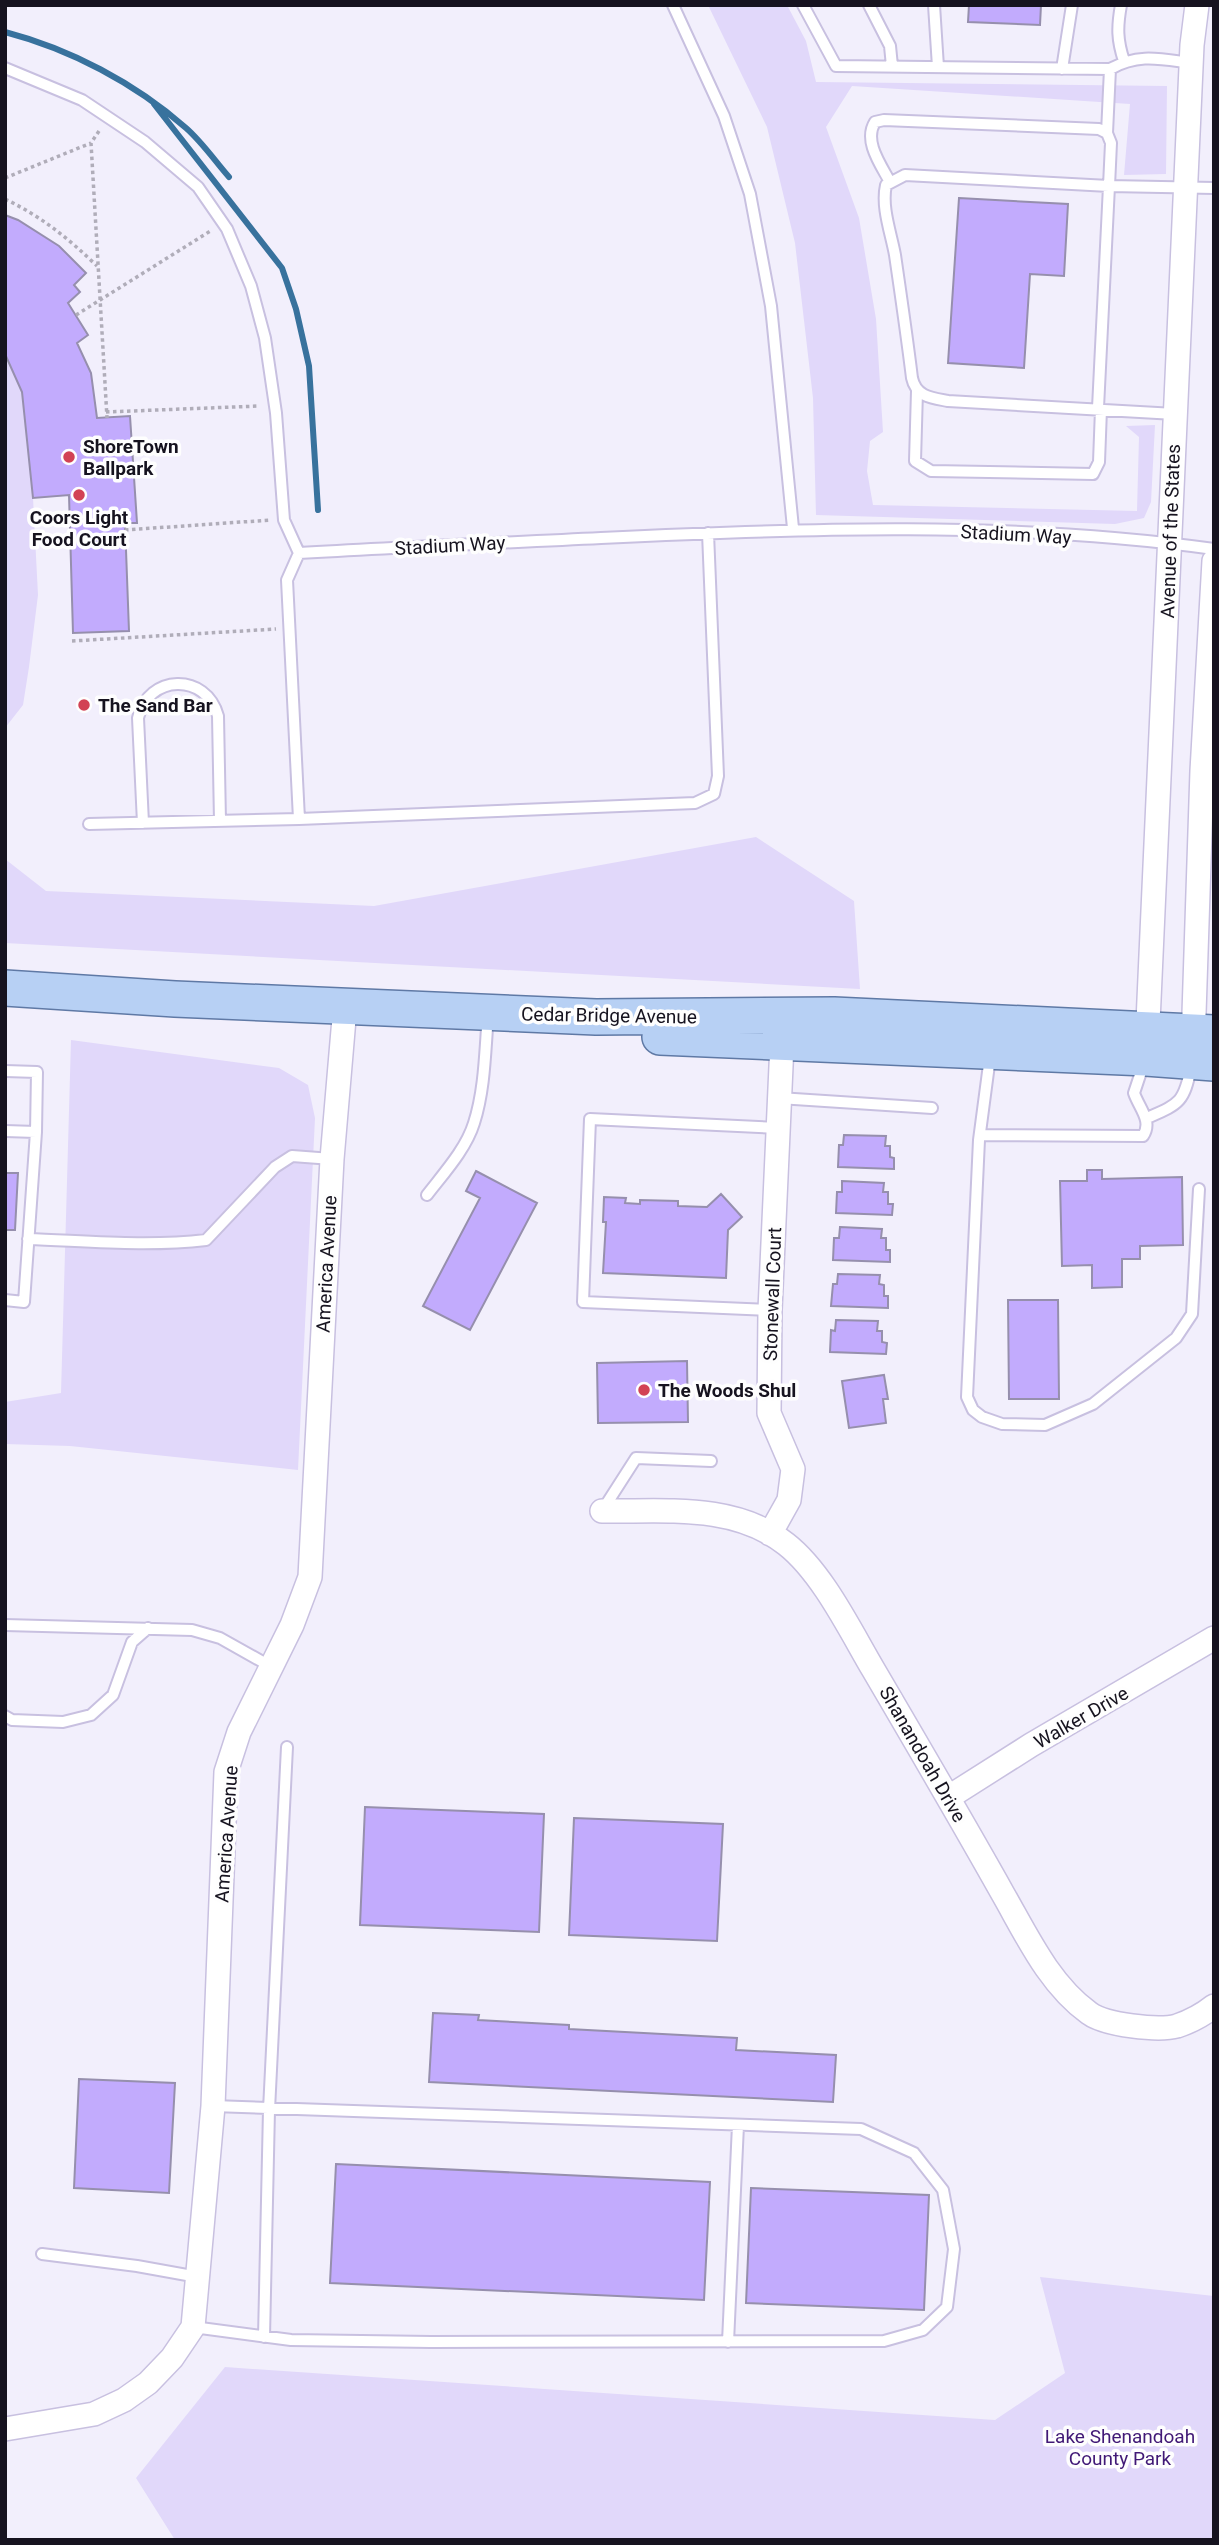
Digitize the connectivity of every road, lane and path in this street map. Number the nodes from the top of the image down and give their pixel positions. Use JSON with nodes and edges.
{"nodes":[{"id":1,"x":673,"y":5,"type":"edge"},
{"id":2,"x":803,"y":5,"type":"edge"},
{"id":3,"x":869,"y":5,"type":"edge"},
{"id":4,"x":934,"y":5,"type":"edge"},
{"id":5,"x":1072,"y":5,"type":"edge"},
{"id":6,"x":1121,"y":5,"type":"edge"},
{"id":7,"x":1197,"y":5,"type":"edge"},
{"id":8,"x":1124,"y":61,"type":"junction"},
{"id":9,"x":1191,"y":63,"type":"junction"},
{"id":10,"x":892,"y":66,"type":"junction"},
{"id":11,"x":938,"y":67,"type":"junction"},
{"id":12,"x":5,"y":68,"type":"edge"},
{"id":13,"x":1062,"y":69,"type":"junction"},
{"id":14,"x":1110,"y":69,"type":"junction"},
{"id":15,"x":1107,"y":133,"type":"junction"},
{"id":16,"x":5,"y":178,"type":"edge"},
{"id":17,"x":890,"y":182,"type":"junction"},
{"id":18,"x":1109,"y":186,"type":"junction"},
{"id":19,"x":1186,"y":187,"type":"junction"},
{"id":20,"x":1214,"y":188,"type":"edge"},
{"id":21,"x":5,"y":199,"type":"edge"},
{"id":22,"x":223,"y":223,"type":"junction"},
{"id":23,"x":98,"y":268,"type":"junction"},
{"id":24,"x":100,"y":299,"type":"junction"},
{"id":25,"x":76,"y":315,"type":"dead end"},
{"id":26,"x":917,"y":391,"type":"junction"},
{"id":27,"x":275,"y":405,"type":"junction"},
{"id":28,"x":1099,"y":408,"type":"junction"},
{"id":29,"x":107,"y":412,"type":"junction"},
{"id":30,"x":1175,"y":414,"type":"junction"},
{"id":31,"x":107,"y":418,"type":"dead end"},
{"id":32,"x":284,"y":520,"type":"junction"},
{"id":33,"x":793,"y":528,"type":"junction"},
{"id":34,"x":125,"y":530,"type":"dead end"},
{"id":35,"x":708,"y":533,"type":"junction"},
{"id":36,"x":1170,"y":543,"type":"junction"},
{"id":37,"x":1214,"y":550,"type":"edge"},
{"id":38,"x":299,"y":552,"type":"junction"},
{"id":39,"x":1214,"y":561,"type":"edge"},
{"id":40,"x":289,"y":628,"type":"junction"},
{"id":41,"x":72,"y":641,"type":"dead end"},
{"id":42,"x":1208,"y":797,"type":"edge"},
{"id":43,"x":299,"y":819,"type":"junction"},
{"id":44,"x":220,"y":821,"type":"junction"},
{"id":45,"x":143,"y":823,"type":"junction"},
{"id":46,"x":89,"y":824,"type":"dead end"},
{"id":47,"x":5,"y":988,"type":"edge"},
{"id":48,"x":345,"y":1007,"type":"junction"},
{"id":49,"x":488,"y":1013,"type":"junction"},
{"id":50,"x":530,"y":1014,"type":"junction"},
{"id":51,"x":1147,"y":1043,"type":"junction"},
{"id":52,"x":782,"y":1044,"type":"junction"},
{"id":53,"x":1203,"y":1047,"type":"edge"},
{"id":54,"x":990,"y":1051,"type":"junction"},
{"id":55,"x":5,"y":1070,"type":"edge"},
{"id":56,"x":779,"y":1098,"type":"junction"},
{"id":57,"x":932,"y":1108,"type":"dead end"},
{"id":58,"x":1147,"y":1118,"type":"junction"},
{"id":59,"x":778,"y":1128,"type":"junction"},
{"id":60,"x":5,"y":1131,"type":"edge"},
{"id":61,"x":36,"y":1132,"type":"junction"},
{"id":62,"x":980,"y":1135,"type":"junction"},
{"id":63,"x":331,"y":1159,"type":"junction"},
{"id":64,"x":1199,"y":1189,"type":"dead end"},
{"id":65,"x":427,"y":1195,"type":"dead end"},
{"id":66,"x":28,"y":1239,"type":"junction"},
{"id":67,"x":5,"y":1300,"type":"edge"},
{"id":68,"x":769,"y":1310,"type":"junction"},
{"id":69,"x":711,"y":1461,"type":"dead end"},
{"id":70,"x":603,"y":1511,"type":"joint"},
{"id":71,"x":771,"y":1534,"type":"junction"},
{"id":72,"x":5,"y":1625,"type":"edge"},
{"id":73,"x":148,"y":1628,"type":"junction"},
{"id":74,"x":1214,"y":1638,"type":"edge"},
{"id":75,"x":270,"y":1666,"type":"junction"},
{"id":76,"x":5,"y":1716,"type":"edge"},
{"id":77,"x":287,"y":1747,"type":"dead end"},
{"id":78,"x":948,"y":1797,"type":"junction"},
{"id":79,"x":1214,"y":2006,"type":"edge"},
{"id":80,"x":213,"y":2106,"type":"junction"},
{"id":81,"x":269,"y":2110,"type":"junction"},
{"id":82,"x":738,"y":2125,"type":"junction"},
{"id":83,"x":42,"y":2254,"type":"dead end"},
{"id":84,"x":198,"y":2277,"type":"junction"},
{"id":85,"x":193,"y":2327,"type":"junction"},
{"id":86,"x":264,"y":2337,"type":"junction"},
{"id":87,"x":728,"y":2342,"type":"junction"},
{"id":88,"x":5,"y":2429,"type":"edge"}],
"edges":[{"from":1,"to":33,"type":"lane"},
{"from":2,"to":10,"type":"lane"},
{"from":3,"to":10,"type":"lane"},
{"from":4,"to":11,"type":"lane"},
{"from":5,"to":13,"type":"lane"},
{"from":6,"to":8,"type":"lane"},
{"from":7,"to":9,"type":"street","name":"Avenue of the States"},
{"from":8,"to":9,"type":"lane"},
{"from":8,"to":14,"type":"lane"},
{"from":9,"to":19,"type":"street","name":"Avenue of the States"},
{"from":10,"to":11,"type":"lane"},
{"from":11,"to":13,"type":"lane"},
{"from":12,"to":22,"type":"lane"},
{"from":13,"to":14,"type":"lane"},
{"from":14,"to":15,"type":"lane"},
{"from":15,"to":17,"type":"lane"},
{"from":15,"to":18,"type":"lane"},
{"from":16,"to":23,"type":"path"},
{"from":17,"to":18,"type":"lane"},
{"from":17,"to":26,"type":"lane"},
{"from":18,"to":19,"type":"lane"},
{"from":18,"to":28,"type":"lane"},
{"from":19,"to":20,"type":"lane"},
{"from":19,"to":30,"type":"street","name":"Avenue of the States"},
{"from":21,"to":23,"type":"path"},
{"from":22,"to":24,"type":"path"},
{"from":22,"to":27,"type":"lane"},
{"from":23,"to":24,"type":"path"},
{"from":24,"to":25,"type":"path"},
{"from":24,"to":29,"type":"path"},
{"from":26,"to":28,"type":"lane"},
{"from":26,"to":28,"type":"lane"},
{"from":27,"to":29,"type":"path"},
{"from":27,"to":32,"type":"lane"},
{"from":28,"to":30,"type":"lane"},
{"from":29,"to":31,"type":"path"},
{"from":30,"to":36,"type":"street","name":"Avenue of the States"},
{"from":32,"to":34,"type":"path"},
{"from":32,"to":38,"type":"lane"},
{"from":33,"to":35,"type":"lane","name":"Stadium Way"},
{"from":33,"to":36,"type":"lane","name":"Stadium Way"},
{"from":35,"to":38,"type":"lane","name":"Stadium Way"},
{"from":35,"to":43,"type":"lane"},
{"from":36,"to":37,"type":"lane","name":"Stadium Way"},
{"from":36,"to":51,"type":"street","name":"Avenue of the States"},
{"from":38,"to":40,"type":"lane"},
{"from":39,"to":42,"type":"street"},
{"from":40,"to":41,"type":"path"},
{"from":40,"to":43,"type":"lane"},
{"from":42,"to":53,"type":"street"},
{"from":43,"to":44,"type":"lane"},
{"from":44,"to":45,"type":"lane"},
{"from":44,"to":45,"type":"lane"},
{"from":45,"to":46,"type":"lane"},
{"from":47,"to":48,"type":"main road","name":"Cedar Bridge Avenue"},
{"from":48,"to":49,"type":"main road","name":"Cedar Bridge Avenue"},
{"from":48,"to":63,"type":"street","name":"America Avenue"},
{"from":49,"to":50,"type":"main road","name":"Cedar Bridge Avenue"},
{"from":49,"to":65,"type":"lane"},
{"from":50,"to":51,"type":"main road","name":"Cedar Bridge Avenue"},
{"from":50,"to":52,"type":"main road"},
{"from":51,"to":53,"type":"main road"},
{"from":51,"to":54,"type":"main road"},
{"from":51,"to":58,"type":"lane"},
{"from":52,"to":54,"type":"main road"},
{"from":52,"to":56,"type":"street","name":"Stonewall Court"},
{"from":53,"to":58,"type":"lane"},
{"from":54,"to":62,"type":"lane"},
{"from":55,"to":61,"type":"lane"},
{"from":56,"to":57,"type":"lane"},
{"from":56,"to":59,"type":"street","name":"Stonewall Court"},
{"from":58,"to":62,"type":"lane"},
{"from":59,"to":68,"type":"street","name":"Stonewall Court"},
{"from":59,"to":68,"type":"lane"},
{"from":60,"to":61,"type":"lane"},
{"from":61,"to":66,"type":"lane"},
{"from":62,"to":64,"type":"lane"},
{"from":63,"to":66,"type":"lane"},
{"from":63,"to":75,"type":"street","name":"America Avenue"},
{"from":66,"to":67,"type":"lane"},
{"from":68,"to":71,"type":"street","name":"Stonewall Court"},
{"from":69,"to":70,"type":"lane"},
{"from":70,"to":71,"type":"street","name":"Shanandoah Drive"},
{"from":71,"to":78,"type":"street","name":"Shanandoah Drive"},
{"from":72,"to":73,"type":"lane"},
{"from":73,"to":75,"type":"lane"},
{"from":73,"to":76,"type":"lane"},
{"from":74,"to":78,"type":"street","name":"Walker Drive"},
{"from":75,"to":80,"type":"street","name":"America Avenue"},
{"from":77,"to":81,"type":"lane"},
{"from":78,"to":79,"type":"street","name":"Shanandoah Drive"},
{"from":80,"to":81,"type":"lane"},
{"from":80,"to":84,"type":"street","name":"America Avenue"},
{"from":81,"to":82,"type":"lane"},
{"from":81,"to":86,"type":"lane"},
{"from":82,"to":87,"type":"lane"},
{"from":82,"to":87,"type":"lane"},
{"from":83,"to":84,"type":"lane"},
{"from":84,"to":85,"type":"street","name":"America Avenue"},
{"from":85,"to":86,"type":"lane"},
{"from":85,"to":88,"type":"street","name":"America Avenue"},
{"from":86,"to":87,"type":"lane"}]}
